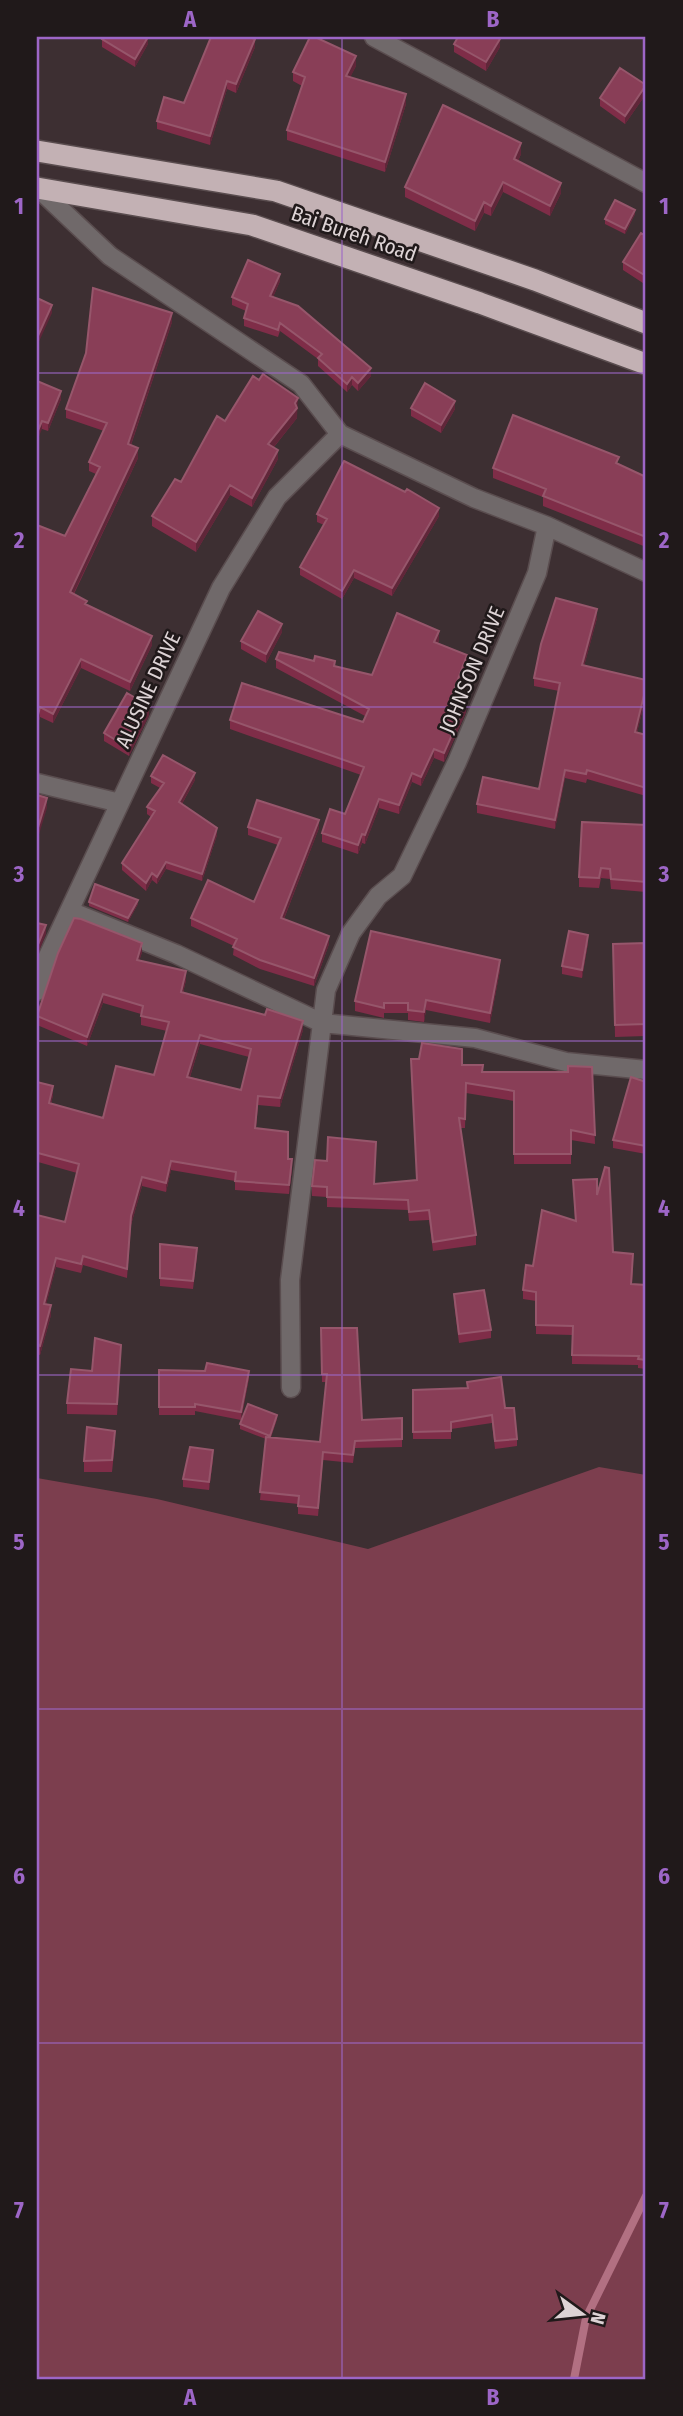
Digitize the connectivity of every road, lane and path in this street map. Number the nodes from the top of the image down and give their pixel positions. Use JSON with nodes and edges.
{"nodes":[{"id":1,"x":374,"y":37,"type":"edge"},
{"id":2,"x":37,"y":151,"type":"edge"},
{"id":3,"x":646,"y":183,"type":"edge"},
{"id":4,"x":37,"y":188,"type":"edge"},
{"id":5,"x":646,"y":323,"type":"edge"},
{"id":6,"x":646,"y":365,"type":"edge"},
{"id":7,"x":340,"y":433,"type":"junction"},
{"id":8,"x":547,"y":526,"type":"junction"},
{"id":9,"x":646,"y":572,"type":"edge"},
{"id":10,"x":37,"y":783,"type":"edge"},
{"id":11,"x":120,"y":803,"type":"junction"},
{"id":12,"x":70,"y":911,"type":"junction"},
{"id":13,"x":37,"y":991,"type":"edge"},
{"id":14,"x":322,"y":1023,"type":"junction"},
{"id":15,"x":646,"y":1070,"type":"edge"},
{"id":16,"x":291,"y":1388,"type":"dead end"}],
"edges":[{"from":1,"to":3,"type":"street"},
{"from":2,"to":5,"type":"highway","name":"Bai Bureh Road"},
{"from":4,"to":6,"type":"highway","name":"Bai Bureh Road"},
{"from":4,"to":7,"type":"street"},
{"from":7,"to":8,"type":"street"},
{"from":7,"to":11,"type":"street","name":"ALUSINE DRIVE"},
{"from":8,"to":9,"type":"street"},
{"from":8,"to":14,"type":"street","name":"JOHNSON DRIVE"},
{"from":10,"to":11,"type":"street"},
{"from":11,"to":12,"type":"street","name":"ALUSINE DRIVE"},
{"from":12,"to":13,"type":"street","name":"ALUSINE DRIVE"},
{"from":12,"to":14,"type":"street"},
{"from":14,"to":15,"type":"street"},
{"from":14,"to":16,"type":"street","name":"JOHNSON DRIVE"}]}
